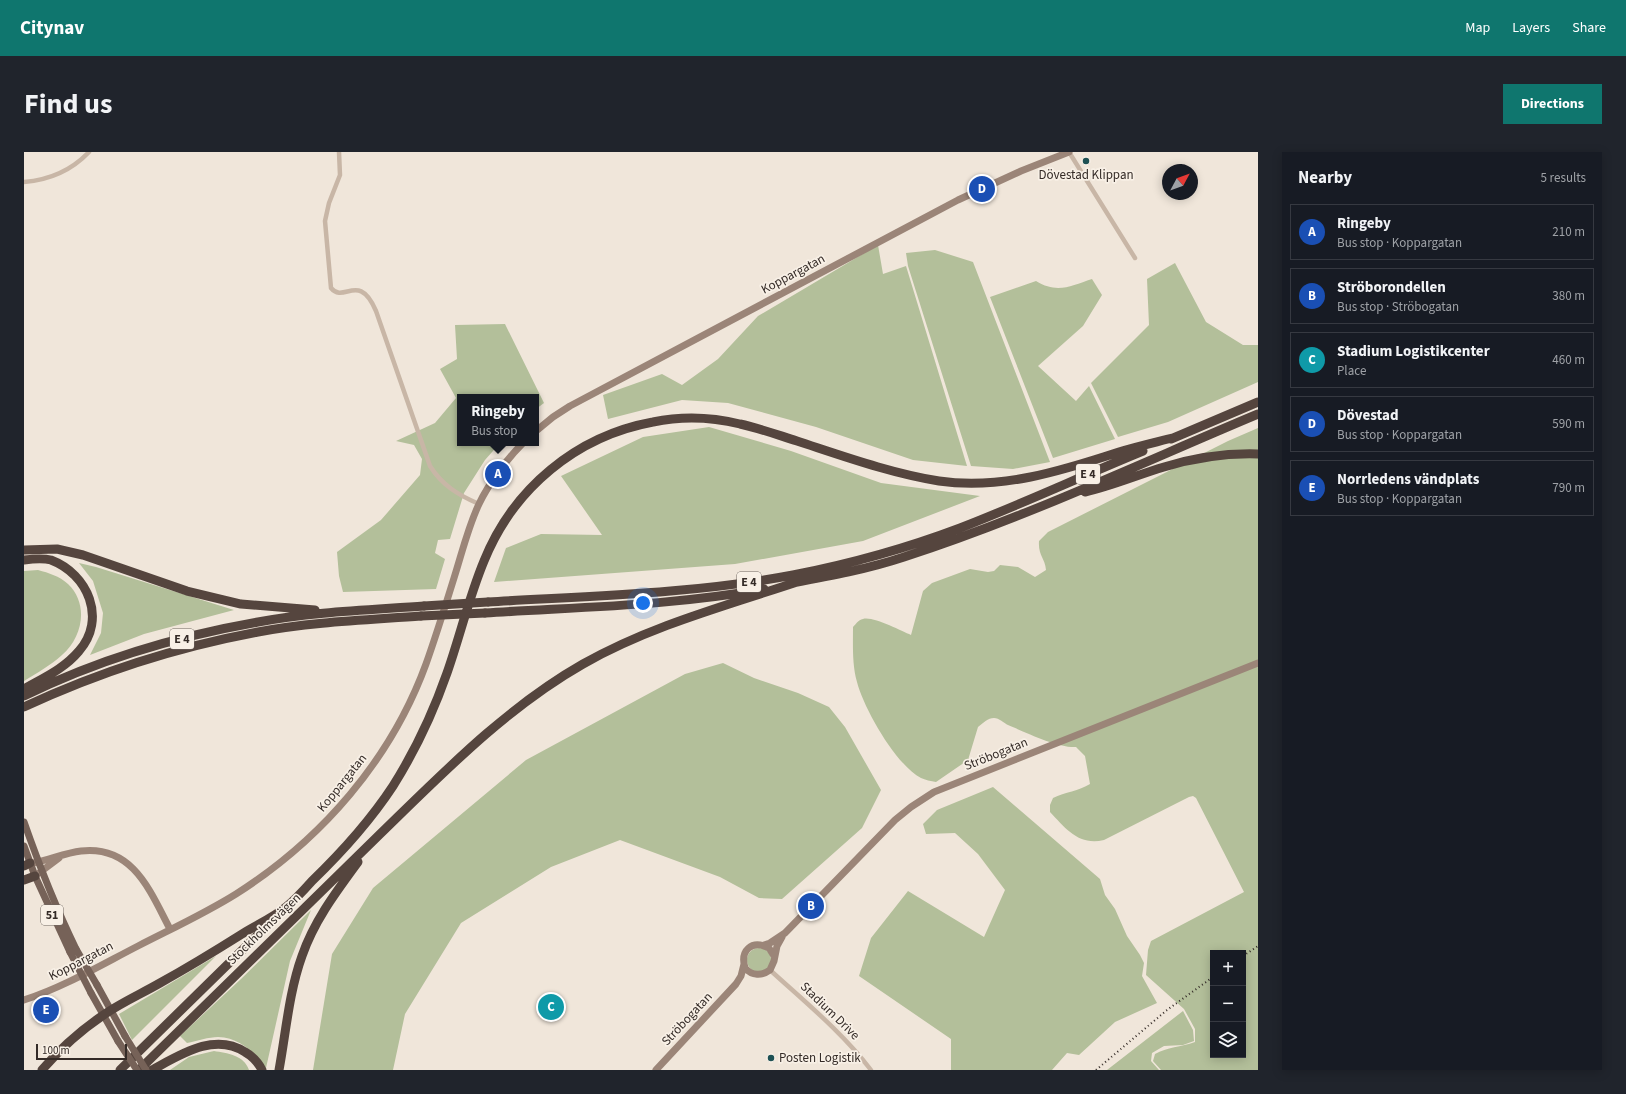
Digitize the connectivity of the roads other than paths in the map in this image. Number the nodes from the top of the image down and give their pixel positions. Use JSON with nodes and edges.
{"nodes":[{"id":1,"x":90,"y":152,"type":"edge"},
{"id":2,"x":339,"y":152,"type":"edge"},
{"id":3,"x":1065,"y":153,"type":"edge"},
{"id":4,"x":24,"y":182,"type":"edge"},
{"id":5,"x":1135,"y":258,"type":"dead end"},
{"id":6,"x":1258,"y":402,"type":"edge"},
{"id":7,"x":1258,"y":414,"type":"edge"},
{"id":8,"x":539,"y":429,"type":"edge"},
{"id":9,"x":1176,"y":437,"type":"junction"},
{"id":10,"x":520,"y":446,"type":"edge"},
{"id":11,"x":1258,"y":454,"type":"edge"},
{"id":12,"x":1064,"y":496,"type":"junction"},
{"id":13,"x":479,"y":504,"type":"junction"},
{"id":14,"x":24,"y":550,"type":"edge"},
{"id":15,"x":24,"y":560,"type":"edge"},
{"id":16,"x":798,"y":582,"type":"junction"},
{"id":17,"x":347,"y":611,"type":"junction"},
{"id":18,"x":1258,"y":662,"type":"edge"},
{"id":19,"x":24,"y":689,"type":"edge"},
{"id":20,"x":24,"y":696,"type":"edge"},
{"id":21,"x":24,"y":707,"type":"edge"},
{"id":22,"x":24,"y":822,"type":"edge"},
{"id":23,"x":375,"y":840,"type":"junction"},
{"id":24,"x":24,"y":846,"type":"edge"},
{"id":25,"x":61,"y":856,"type":"junction"},
{"id":26,"x":31,"y":863,"type":"edge"},
{"id":27,"x":38,"y":873,"type":"junction"},
{"id":28,"x":24,"y":880,"type":"edge"},
{"id":29,"x":286,"y":907,"type":"junction"},
{"id":30,"x":170,"y":929,"type":"junction"},
{"id":31,"x":785,"y":932,"type":"junction"},
{"id":32,"x":764,"y":945,"type":"junction"},
{"id":33,"x":73,"y":951,"type":"junction"},
{"id":34,"x":774,"y":956,"type":"junction"},
{"id":35,"x":744,"y":964,"type":"junction"},
{"id":36,"x":770,"y":970,"type":"junction"},
{"id":37,"x":753,"y":974,"type":"junction"},
{"id":38,"x":736,"y":984,"type":"junction"},
{"id":39,"x":24,"y":1000,"type":"edge"},
{"id":40,"x":107,"y":1013,"type":"junction"},
{"id":41,"x":42,"y":1070,"type":"edge"},
{"id":42,"x":120,"y":1070,"type":"edge"},
{"id":43,"x":138,"y":1070,"type":"edge"},
{"id":44,"x":146,"y":1070,"type":"edge"},
{"id":45,"x":152,"y":1070,"type":"edge"},
{"id":46,"x":262,"y":1070,"type":"edge"},
{"id":47,"x":279,"y":1070,"type":"edge"},
{"id":48,"x":656,"y":1070,"type":"edge"},
{"id":49,"x":871,"y":1070,"type":"edge"}],
"edges":[{"from":1,"to":4,"type":"street"},
{"from":2,"to":13,"type":"street"},
{"from":3,"to":5,"type":"street"},
{"from":3,"to":8,"type":"street","name":"Koppargatan"},
{"from":6,"to":9,"type":"highway","number":"E 4"},
{"from":7,"to":12,"type":"highway","number":"E 4"},
{"from":9,"to":17,"type":"highway","number":"E 4","bridge":true},
{"from":9,"to":29,"type":"highway"},
{"from":10,"to":13,"type":"street","name":"Koppargatan"},
{"from":11,"to":12,"type":"highway"},
{"from":12,"to":16,"type":"highway","number":"E 4"},
{"from":13,"to":30,"type":"street","name":"Koppargatan"},
{"from":14,"to":17,"type":"highway"},
{"from":15,"to":19,"type":"highway"},
{"from":16,"to":21,"type":"highway","number":"E 4","bridge":true},
{"from":16,"to":23,"type":"highway","name":"Stockholmsvägen"},
{"from":17,"to":20,"type":"highway","number":"E 4"},
{"from":18,"to":31,"type":"street","name":"Ströbogatan"},
{"from":22,"to":26,"type":"main road","number":"51"},
{"from":23,"to":43,"type":"highway","name":"Stockholmsvägen"},
{"from":23,"to":47,"type":"highway"},
{"from":24,"to":26,"type":"main road","number":"51"},
{"from":25,"to":26,"type":"street"},
{"from":25,"to":27,"type":"street"},
{"from":25,"to":30,"type":"street"},
{"from":26,"to":27,"type":"main road","number":"51"},
{"from":27,"to":28,"type":"highway"},
{"from":27,"to":33,"type":"main road","number":"51"},
{"from":29,"to":40,"type":"highway"},
{"from":29,"to":42,"type":"highway","name":"Stockholmsvägen"},
{"from":30,"to":39,"type":"street","name":"Koppargatan"},
{"from":31,"to":32,"type":"street","name":"Ströbogatan"},
{"from":31,"to":34,"type":"street","name":"Ströbogatan"},
{"from":32,"to":34,"type":"street"},
{"from":32,"to":35,"type":"street"},
{"from":33,"to":40,"type":"main road","number":"51","bridge":true},
{"from":33,"to":40,"type":"main road","number":"51","bridge":true},
{"from":34,"to":36,"type":"street"},
{"from":35,"to":37,"type":"street"},
{"from":35,"to":38,"type":"street","name":"Ströbogatan"},
{"from":36,"to":37,"type":"street"},
{"from":36,"to":49,"type":"street","name":"Stadium Drive"},
{"from":37,"to":38,"type":"street","name":"Ströbogatan"},
{"from":38,"to":48,"type":"street","name":"Ströbogatan"},
{"from":40,"to":41,"type":"highway"},
{"from":40,"to":43,"type":"main road","number":"51","bridge":true},
{"from":40,"to":44,"type":"main road","number":"51","bridge":true},
{"from":45,"to":46,"type":"highway"}]}
